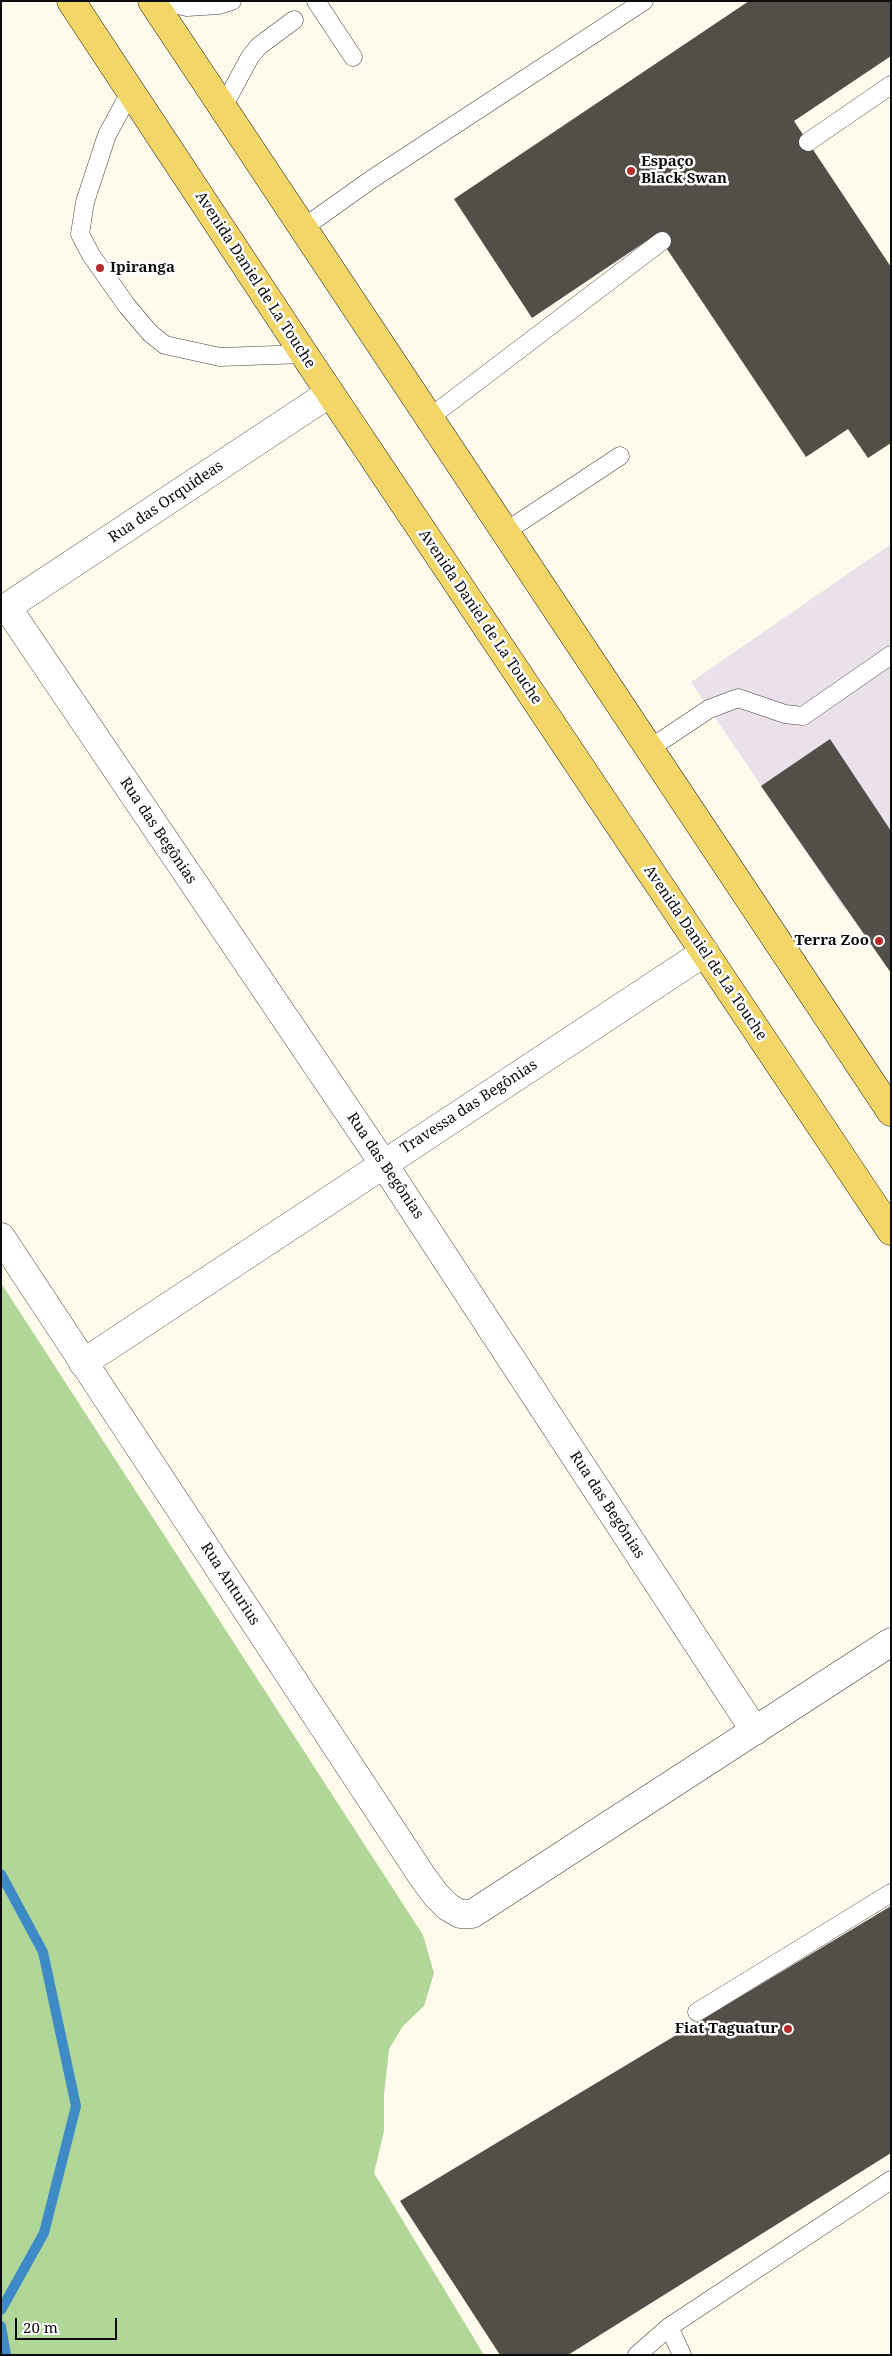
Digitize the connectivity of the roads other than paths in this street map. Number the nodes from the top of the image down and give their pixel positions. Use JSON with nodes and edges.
{"nodes":[{"id":1,"x":71,"y":1,"type":"edge"},
{"id":2,"x":152,"y":1,"type":"edge"},
{"id":3,"x":160,"y":1,"type":"edge"},
{"id":4,"x":232,"y":1,"type":"edge"},
{"id":5,"x":316,"y":1,"type":"edge"},
{"id":6,"x":644,"y":1,"type":"edge"},
{"id":7,"x":294,"y":20,"type":"dead end"},
{"id":8,"x":353,"y":57,"type":"dead end"},
{"id":9,"x":891,"y":85,"type":"edge"},
{"id":10,"x":131,"y":91,"type":"junction"},
{"id":11,"x":223,"y":107,"type":"junction"},
{"id":12,"x":808,"y":142,"type":"dead end"},
{"id":13,"x":303,"y":228,"type":"junction"},
{"id":14,"x":662,"y":241,"type":"dead end"},
{"id":15,"x":304,"y":354,"type":"junction"},
{"id":16,"x":330,"y":393,"type":"junction"},
{"id":17,"x":429,"y":418,"type":"junction"},
{"id":18,"x":620,"y":456,"type":"dead end"},
{"id":19,"x":505,"y":532,"type":"junction"},
{"id":20,"x":4,"y":609,"type":"edge"},
{"id":21,"x":891,"y":655,"type":"edge"},
{"id":22,"x":649,"y":749,"type":"junction"},
{"id":23,"x":705,"y":952,"type":"junction"},
{"id":24,"x":891,"y":1112,"type":"edge"},
{"id":25,"x":383,"y":1163,"type":"junction"},
{"id":26,"x":891,"y":1231,"type":"edge"},
{"id":27,"x":1,"y":1237,"type":"edge"},
{"id":28,"x":83,"y":1362,"type":"junction"},
{"id":29,"x":891,"y":1642,"type":"edge"},
{"id":30,"x":755,"y":1731,"type":"junction"},
{"id":31,"x":891,"y":1893,"type":"edge"},
{"id":32,"x":697,"y":2012,"type":"dead end"},
{"id":33,"x":891,"y":2180,"type":"edge"},
{"id":34,"x":669,"y":2327,"type":"junction"},
{"id":35,"x":638,"y":2355,"type":"edge"},
{"id":36,"x":682,"y":2355,"type":"edge"}],
"edges":[{"from":1,"to":10,"type":"main road","name":"Avenida Daniel de La Touche"},
{"from":2,"to":11,"type":"main road"},
{"from":3,"to":4,"type":"lane"},
{"from":5,"to":8,"type":"lane"},
{"from":6,"to":13,"type":"lane"},
{"from":7,"to":11,"type":"lane"},
{"from":9,"to":12,"type":"lane"},
{"from":10,"to":15,"type":"main road","name":"Avenida Daniel de La Touche"},
{"from":10,"to":15,"type":"lane"},
{"from":11,"to":13,"type":"main road"},
{"from":13,"to":17,"type":"main road"},
{"from":14,"to":17,"type":"lane"},
{"from":15,"to":16,"type":"main road","name":"Avenida Daniel de La Touche"},
{"from":16,"to":20,"type":"street","name":"Rua das Orquídeas"},
{"from":16,"to":23,"type":"main road","name":"Avenida Daniel de La Touche"},
{"from":17,"to":19,"type":"main road"},
{"from":18,"to":19,"type":"lane"},
{"from":19,"to":22,"type":"main road"},
{"from":20,"to":25,"type":"street","name":"Rua das Begônias"},
{"from":21,"to":22,"type":"lane"},
{"from":22,"to":24,"type":"main road"},
{"from":23,"to":25,"type":"street","name":"Travessa das Begônias"},
{"from":23,"to":26,"type":"main road","name":"Avenida Daniel de La Touche"},
{"from":25,"to":28,"type":"street","name":"Travessa das Begônias"},
{"from":25,"to":30,"type":"street","name":"Rua das Begônias"},
{"from":27,"to":28,"type":"street","name":"Rua Anturius"},
{"from":28,"to":30,"type":"street","name":"Rua Anturius"},
{"from":29,"to":30,"type":"street"},
{"from":31,"to":32,"type":"lane"},
{"from":33,"to":34,"type":"lane"},
{"from":34,"to":35,"type":"lane"},
{"from":34,"to":36,"type":"lane"}]}
